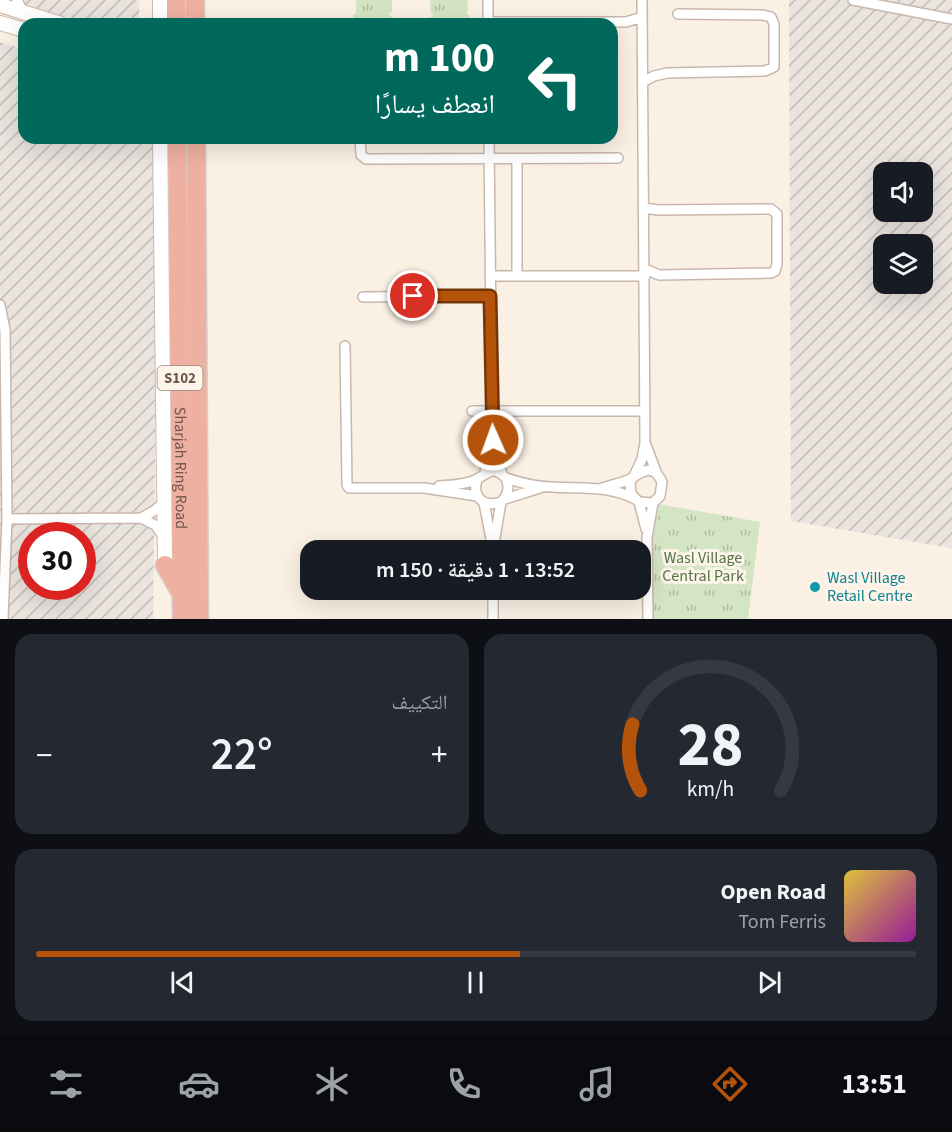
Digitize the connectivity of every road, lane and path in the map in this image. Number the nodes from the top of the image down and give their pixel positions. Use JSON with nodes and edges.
{"nodes":[{"id":1,"x":176,"y":0,"type":"edge"},
{"id":2,"x":195,"y":0,"type":"edge"},
{"id":3,"x":488,"y":0,"type":"edge"},
{"id":4,"x":642,"y":0,"type":"edge"},
{"id":5,"x":853,"y":0,"type":"edge"},
{"id":6,"x":911,"y":0,"type":"edge"},
{"id":7,"x":0,"y":5,"type":"edge"},
{"id":8,"x":20,"y":6,"type":"edge"},
{"id":9,"x":909,"y":10,"type":"junction"},
{"id":10,"x":678,"y":14,"type":"dead end"},
{"id":11,"x":642,"y":17,"type":"junction"},
{"id":12,"x":47,"y":18,"type":"edge"},
{"id":13,"x":176,"y":18,"type":"edge"},
{"id":14,"x":195,"y":18,"type":"edge"},
{"id":15,"x":488,"y":18,"type":"edge"},
{"id":16,"x":952,"y":19,"type":"edge"},
{"id":17,"x":618,"y":22,"type":"edge"},
{"id":18,"x":0,"y":23,"type":"edge"},
{"id":19,"x":18,"y":28,"type":"edge"},
{"id":20,"x":643,"y":82,"type":"junction"},
{"id":21,"x":160,"y":144,"type":"edge"},
{"id":22,"x":177,"y":144,"type":"edge"},
{"id":23,"x":196,"y":144,"type":"edge"},
{"id":24,"x":360,"y":144,"type":"edge"},
{"id":25,"x":489,"y":144,"type":"edge"},
{"id":26,"x":618,"y":158,"type":"dead end"},
{"id":27,"x":489,"y":159,"type":"junction"},
{"id":28,"x":517,"y":159,"type":"junction"},
{"id":29,"x":644,"y":208,"type":"junction"},
{"id":30,"x":645,"y":272,"type":"junction"},
{"id":31,"x":490,"y":276,"type":"junction"},
{"id":32,"x":517,"y":276,"type":"junction"},
{"id":33,"x":490,"y":296,"type":"junction"},
{"id":34,"x":363,"y":297,"type":"dead end"},
{"id":35,"x":0,"y":305,"type":"edge"},
{"id":36,"x":345,"y":346,"type":"dead end"},
{"id":37,"x":472,"y":411,"type":"dead end"},
{"id":38,"x":492,"y":411,"type":"junction"},
{"id":39,"x":645,"y":411,"type":"junction"},
{"id":40,"x":492,"y":429,"type":"junction"},
{"id":41,"x":645,"y":443,"type":"junction"},
{"id":42,"x":485,"y":472,"type":"junction"},
{"id":43,"x":657,"y":474,"type":"junction"},
{"id":44,"x":504,"y":476,"type":"junction"},
{"id":45,"x":634,"y":476,"type":"junction"},
{"id":46,"x":477,"y":479,"type":"junction"},
{"id":47,"x":550,"y":487,"type":"junction"},
{"id":48,"x":424,"y":488,"type":"junction"},
{"id":49,"x":602,"y":488,"type":"junction"},
{"id":50,"x":481,"y":499,"type":"junction"},
{"id":51,"x":503,"y":500,"type":"junction"},
{"id":52,"x":165,"y":501,"type":"junction"},
{"id":53,"x":637,"y":501,"type":"junction"},
{"id":54,"x":653,"y":502,"type":"junction"},
{"id":55,"x":141,"y":518,"type":"junction"},
{"id":56,"x":7,"y":519,"type":"junction"},
{"id":57,"x":647,"y":537,"type":"junction"},
{"id":58,"x":165,"y":538,"type":"junction"},
{"id":59,"x":491,"y":540,"type":"edge"},
{"id":60,"x":495,"y":540,"type":"edge"},
{"id":61,"x":646,"y":540,"type":"edge"},
{"id":62,"x":165,"y":566,"type":"joint"},
{"id":63,"x":182,"y":594,"type":"junction"},
{"id":64,"x":493,"y":600,"type":"edge"},
{"id":65,"x":647,"y":600,"type":"edge"},
{"id":66,"x":3,"y":619,"type":"edge"},
{"id":67,"x":182,"y":619,"type":"edge"},
{"id":68,"x":200,"y":619,"type":"edge"},
{"id":69,"x":493,"y":619,"type":"edge"},
{"id":70,"x":648,"y":619,"type":"edge"}],
"edges":[{"from":1,"to":13,"type":"highway"},
{"from":2,"to":14,"type":"highway"},
{"from":3,"to":15,"type":"street"},
{"from":4,"to":11,"type":"street"},
{"from":5,"to":9,"type":"street"},
{"from":6,"to":9,"type":"street"},
{"from":7,"to":8,"type":"street"},
{"from":8,"to":12,"type":"street"},
{"from":9,"to":16,"type":"street"},
{"from":10,"to":20,"type":"street"},
{"from":11,"to":17,"type":"street"},
{"from":11,"to":20,"type":"street"},
{"from":18,"to":19,"type":"street"},
{"from":20,"to":29,"type":"street"},
{"from":21,"to":52,"type":"street"},
{"from":22,"to":63,"type":"highway","name":"Sharjah Ring Road","number":"S102"},
{"from":23,"to":68,"type":"highway","name":"Sharjah Ring Road","number":"S102"},
{"from":24,"to":27,"type":"street"},
{"from":25,"to":27,"type":"street"},
{"from":26,"to":28,"type":"street"},
{"from":27,"to":28,"type":"street"},
{"from":27,"to":31,"type":"street"},
{"from":28,"to":32,"type":"street"},
{"from":29,"to":30,"type":"street"},
{"from":29,"to":30,"type":"street"},
{"from":30,"to":32,"type":"street"},
{"from":30,"to":39,"type":"street"},
{"from":31,"to":32,"type":"street"},
{"from":31,"to":33,"type":"street"},
{"from":33,"to":34,"type":"street"},
{"from":33,"to":38,"type":"street"},
{"from":35,"to":56,"type":"street"},
{"from":36,"to":48,"type":"street"},
{"from":37,"to":38,"type":"street"},
{"from":38,"to":39,"type":"street"},
{"from":38,"to":40,"type":"street"},
{"from":39,"to":41,"type":"street"},
{"from":40,"to":42,"type":"street"},
{"from":40,"to":44,"type":"street"},
{"from":41,"to":43,"type":"street"},
{"from":41,"to":45,"type":"street"},
{"from":42,"to":44,"type":"street"},
{"from":42,"to":46,"type":"street"},
{"from":43,"to":45,"type":"street"},
{"from":43,"to":54,"type":"street"},
{"from":44,"to":47,"type":"street"},
{"from":44,"to":51,"type":"street"},
{"from":45,"to":49,"type":"street"},
{"from":45,"to":53,"type":"street"},
{"from":46,"to":48,"type":"street"},
{"from":46,"to":50,"type":"street"},
{"from":47,"to":49,"type":"street"},
{"from":47,"to":51,"type":"street"},
{"from":48,"to":50,"type":"street"},
{"from":49,"to":53,"type":"street"},
{"from":50,"to":51,"type":"street"},
{"from":50,"to":59,"type":"street"},
{"from":51,"to":60,"type":"street"},
{"from":52,"to":55,"type":"street"},
{"from":52,"to":58,"type":"street"},
{"from":53,"to":54,"type":"street"},
{"from":53,"to":57,"type":"street"},
{"from":54,"to":57,"type":"street"},
{"from":55,"to":56,"type":"street"},
{"from":55,"to":58,"type":"street"},
{"from":56,"to":66,"type":"street"},
{"from":57,"to":61,"type":"street"},
{"from":58,"to":62,"type":"street"},
{"from":62,"to":63,"type":"highway"},
{"from":63,"to":67,"type":"highway","name":"Sharjah Ring Road","number":"S102"},
{"from":64,"to":69,"type":"street"},
{"from":65,"to":70,"type":"street"}]}
